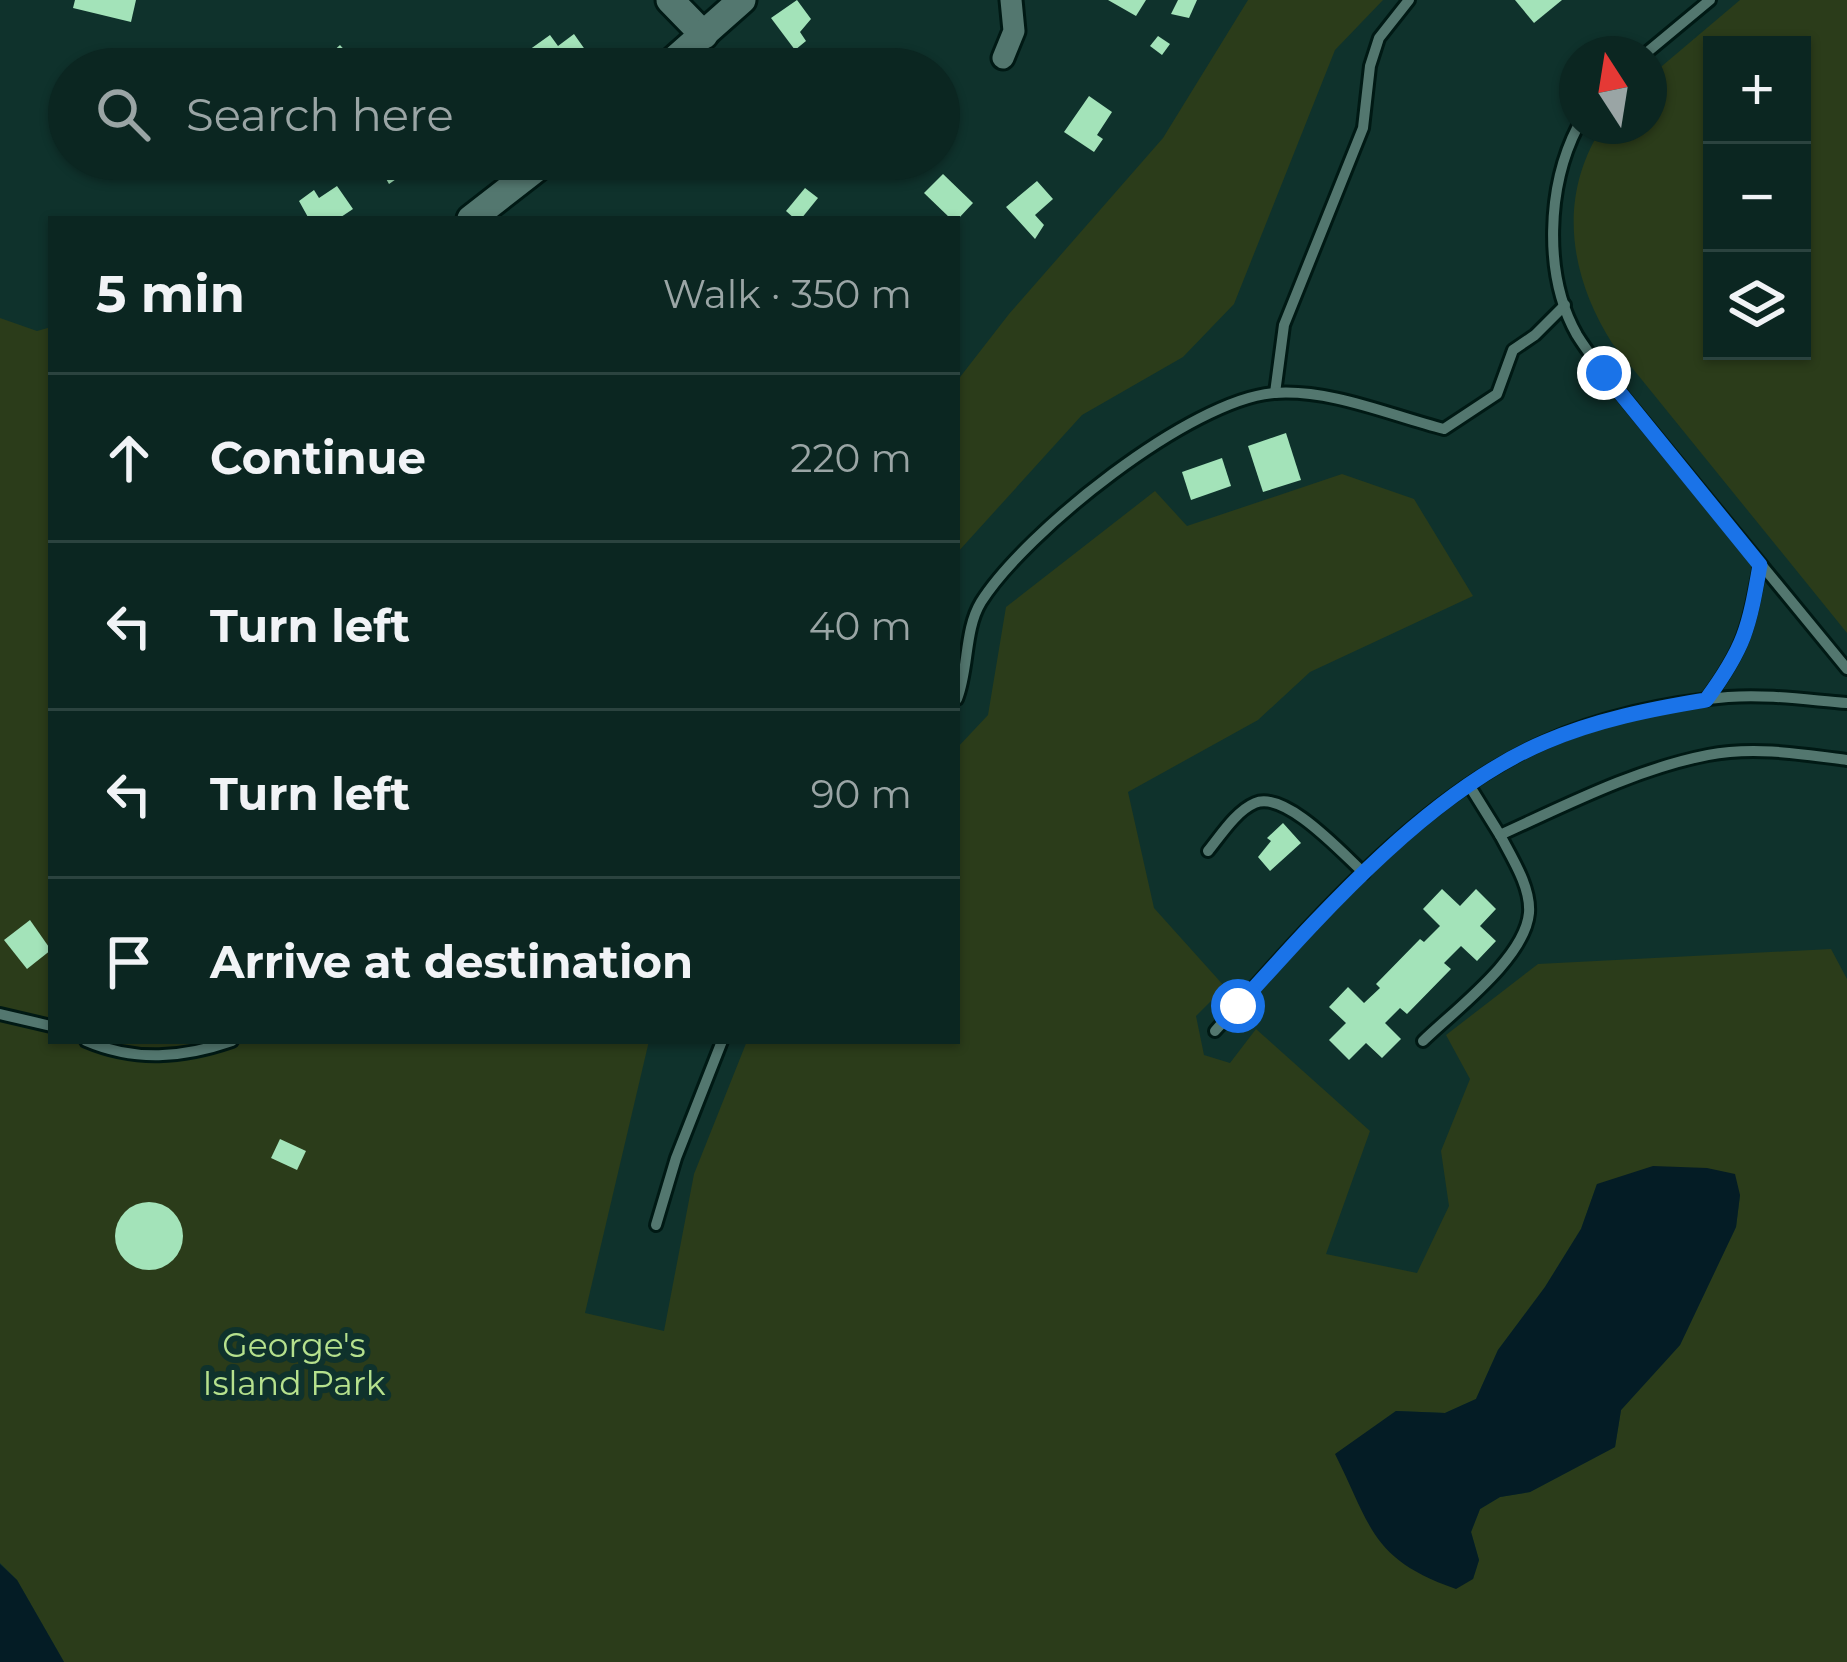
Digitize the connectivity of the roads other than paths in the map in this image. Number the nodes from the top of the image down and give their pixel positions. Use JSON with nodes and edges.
{"nodes":[{"id":1,"x":670,"y":0,"type":"edge"},
{"id":2,"x":742,"y":0,"type":"edge"},
{"id":3,"x":1011,"y":0,"type":"edge"},
{"id":4,"x":1409,"y":0,"type":"edge"},
{"id":5,"x":1710,"y":0,"type":"edge"},
{"id":6,"x":704,"y":35,"type":"junction"},
{"id":7,"x":1667,"y":36,"type":"edge"},
{"id":8,"x":689,"y":48,"type":"edge"},
{"id":9,"x":1003,"y":58,"type":"dead end"},
{"id":10,"x":1571,"y":144,"type":"edge"},
{"id":11,"x":521,"y":180,"type":"edge"},
{"id":12,"x":475,"y":216,"type":"edge"},
{"id":13,"x":1565,"y":305,"type":"junction"},
{"id":14,"x":1275,"y":393,"type":"junction"},
{"id":15,"x":1760,"y":565,"type":"junction"},
{"id":16,"x":1847,"y":669,"type":"edge"},
{"id":17,"x":960,"y":684,"type":"edge"},
{"id":18,"x":1706,"y":700,"type":"junction"},
{"id":19,"x":1847,"y":703,"type":"edge"},
{"id":20,"x":1847,"y":760,"type":"edge"},
{"id":21,"x":1469,"y":784,"type":"junction"},
{"id":22,"x":1500,"y":835,"type":"junction"},
{"id":23,"x":1208,"y":850,"type":"dead end"},
{"id":24,"x":1364,"y":873,"type":"junction"},
{"id":25,"x":0,"y":1015,"type":"edge"},
{"id":26,"x":48,"y":1025,"type":"edge"},
{"id":27,"x":1215,"y":1031,"type":"dead end"},
{"id":28,"x":1424,"y":1041,"type":"dead end"},
{"id":29,"x":93,"y":1044,"type":"edge"},
{"id":30,"x":223,"y":1044,"type":"edge"},
{"id":31,"x":721,"y":1044,"type":"edge"},
{"id":32,"x":656,"y":1226,"type":"dead end"}],
"edges":[{"from":1,"to":6,"type":"street"},
{"from":2,"to":6,"type":"street"},
{"from":3,"to":9,"type":"street"},
{"from":4,"to":14,"type":"lane"},
{"from":5,"to":7,"type":"lane"},
{"from":6,"to":8,"type":"street"},
{"from":10,"to":13,"type":"lane"},
{"from":11,"to":12,"type":"street"},
{"from":13,"to":14,"type":"lane"},
{"from":13,"to":15,"type":"lane"},
{"from":14,"to":17,"type":"lane"},
{"from":15,"to":16,"type":"lane"},
{"from":15,"to":18,"type":"lane"},
{"from":18,"to":19,"type":"lane"},
{"from":18,"to":21,"type":"lane"},
{"from":20,"to":22,"type":"lane"},
{"from":21,"to":22,"type":"lane"},
{"from":21,"to":24,"type":"lane"},
{"from":22,"to":28,"type":"lane"},
{"from":23,"to":24,"type":"lane"},
{"from":24,"to":27,"type":"lane"},
{"from":25,"to":26,"type":"lane"},
{"from":29,"to":30,"type":"lane"},
{"from":31,"to":32,"type":"lane"}]}
